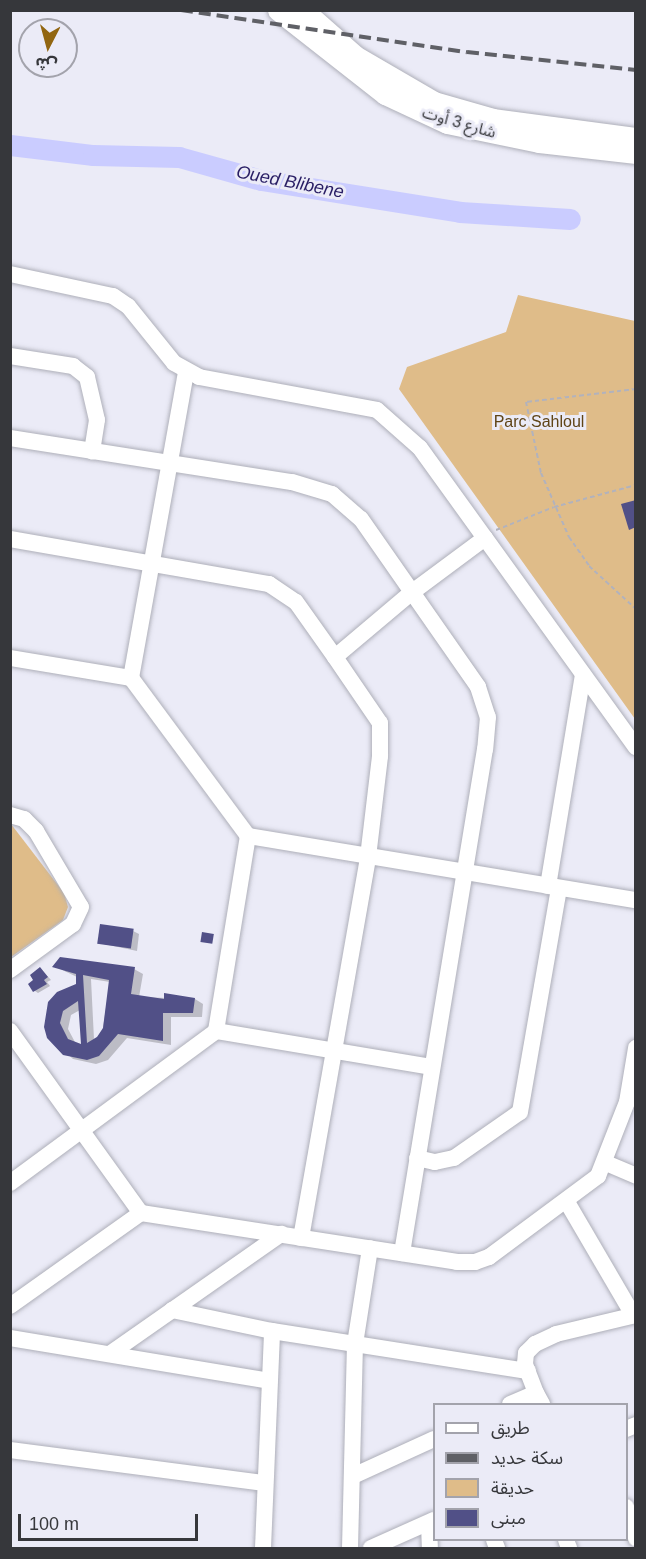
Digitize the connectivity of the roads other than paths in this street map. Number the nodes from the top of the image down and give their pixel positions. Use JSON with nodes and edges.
{"nodes":[{"id":1,"x":278,"y":10,"type":"edge"},
{"id":2,"x":303,"y":10,"type":"edge"},
{"id":3,"x":317,"y":33,"type":"junction"},
{"id":4,"x":636,"y":138,"type":"edge"},
{"id":5,"x":636,"y":153,"type":"edge"},
{"id":6,"x":10,"y":274,"type":"edge"},
{"id":7,"x":10,"y":356,"type":"edge"},
{"id":8,"x":186,"y":373,"type":"junction"},
{"id":9,"x":10,"y":438,"type":"edge"},
{"id":10,"x":92,"y":452,"type":"junction"},
{"id":11,"x":170,"y":464,"type":"junction"},
{"id":12,"x":485,"y":538,"type":"junction"},
{"id":13,"x":10,"y":539,"type":"edge"},
{"id":14,"x":154,"y":562,"type":"junction"},
{"id":15,"x":411,"y":593,"type":"junction"},
{"id":16,"x":335,"y":657,"type":"junction"},
{"id":17,"x":10,"y":658,"type":"edge"},
{"id":18,"x":584,"y":675,"type":"junction"},
{"id":19,"x":131,"y":678,"type":"junction"},
{"id":20,"x":636,"y":747,"type":"edge"},
{"id":21,"x":10,"y":815,"type":"edge"},
{"id":22,"x":248,"y":836,"type":"junction"},
{"id":23,"x":368,"y":856,"type":"junction"},
{"id":24,"x":463,"y":872,"type":"junction"},
{"id":25,"x":554,"y":887,"type":"junction"},
{"id":26,"x":636,"y":900,"type":"edge"},
{"id":27,"x":10,"y":970,"type":"edge"},
{"id":28,"x":10,"y":1031,"type":"edge"},
{"id":29,"x":216,"y":1031,"type":"junction"},
{"id":30,"x":636,"y":1048,"type":"edge"},
{"id":31,"x":333,"y":1050,"type":"junction"},
{"id":32,"x":432,"y":1067,"type":"junction"},
{"id":33,"x":631,"y":1102,"type":"edge"},
{"id":34,"x":83,"y":1132,"type":"junction"},
{"id":35,"x":417,"y":1158,"type":"junction"},
{"id":36,"x":606,"y":1163,"type":"junction"},
{"id":37,"x":636,"y":1176,"type":"edge"},
{"id":38,"x":10,"y":1183,"type":"edge"},
{"id":39,"x":567,"y":1202,"type":"junction"},
{"id":40,"x":141,"y":1213,"type":"junction"},
{"id":41,"x":281,"y":1234,"type":"junction"},
{"id":42,"x":301,"y":1238,"type":"junction"},
{"id":43,"x":370,"y":1248,"type":"junction"},
{"id":44,"x":402,"y":1253,"type":"junction"},
{"id":45,"x":10,"y":1306,"type":"edge"},
{"id":46,"x":172,"y":1310,"type":"junction"},
{"id":47,"x":634,"y":1315,"type":"edge"},
{"id":48,"x":272,"y":1331,"type":"junction"},
{"id":49,"x":10,"y":1338,"type":"edge"},
{"id":50,"x":355,"y":1344,"type":"junction"},
{"id":51,"x":111,"y":1353,"type":"junction"},
{"id":52,"x":528,"y":1371,"type":"junction"},
{"id":53,"x":269,"y":1381,"type":"junction"},
{"id":54,"x":539,"y":1399,"type":"edge"},
{"id":55,"x":516,"y":1403,"type":"edge"},
{"id":56,"x":433,"y":1440,"type":"edge"},
{"id":57,"x":10,"y":1450,"type":"edge"},
{"id":58,"x":353,"y":1476,"type":"junction"},
{"id":59,"x":263,"y":1483,"type":"junction"},
{"id":60,"x":628,"y":1510,"type":"edge"},
{"id":61,"x":432,"y":1521,"type":"edge"},
{"id":62,"x":636,"y":1538,"type":"edge"},
{"id":63,"x":263,"y":1548,"type":"edge"},
{"id":64,"x":350,"y":1548,"type":"edge"},
{"id":65,"x":371,"y":1548,"type":"edge"},
{"id":66,"x":430,"y":1548,"type":"edge"}],
"edges":[{"from":1,"to":3,"type":"main road","name":"شارع 3 أوت"},
{"from":2,"to":3,"type":"main road"},
{"from":3,"to":4,"type":"main road"},
{"from":3,"to":5,"type":"main road","name":"شارع 3 أوت"},
{"from":6,"to":8,"type":"street"},
{"from":7,"to":10,"type":"street"},
{"from":8,"to":11,"type":"street"},
{"from":8,"to":12,"type":"street"},
{"from":9,"to":10,"type":"street"},
{"from":10,"to":11,"type":"street"},
{"from":11,"to":14,"type":"street"},
{"from":11,"to":15,"type":"street"},
{"from":12,"to":15,"type":"street"},
{"from":12,"to":18,"type":"street"},
{"from":13,"to":14,"type":"street"},
{"from":14,"to":16,"type":"street"},
{"from":14,"to":19,"type":"street"},
{"from":15,"to":16,"type":"street"},
{"from":15,"to":24,"type":"street"},
{"from":16,"to":23,"type":"street"},
{"from":17,"to":19,"type":"street"},
{"from":18,"to":20,"type":"street"},
{"from":18,"to":25,"type":"street"},
{"from":19,"to":22,"type":"street"},
{"from":21,"to":27,"type":"street"},
{"from":22,"to":23,"type":"street"},
{"from":22,"to":29,"type":"street"},
{"from":23,"to":24,"type":"street"},
{"from":23,"to":31,"type":"street"},
{"from":24,"to":25,"type":"street"},
{"from":24,"to":32,"type":"street"},
{"from":25,"to":26,"type":"street"},
{"from":25,"to":35,"type":"street"},
{"from":28,"to":34,"type":"street"},
{"from":29,"to":31,"type":"street"},
{"from":29,"to":34,"type":"street"},
{"from":30,"to":33,"type":"street"},
{"from":31,"to":32,"type":"street"},
{"from":31,"to":42,"type":"street"},
{"from":32,"to":35,"type":"street"},
{"from":33,"to":36,"type":"street"},
{"from":34,"to":38,"type":"street"},
{"from":34,"to":40,"type":"street"},
{"from":35,"to":44,"type":"street"},
{"from":36,"to":37,"type":"street"},
{"from":36,"to":39,"type":"street"},
{"from":39,"to":44,"type":"street"},
{"from":39,"to":47,"type":"street"},
{"from":40,"to":41,"type":"street"},
{"from":40,"to":45,"type":"street"},
{"from":41,"to":42,"type":"street"},
{"from":41,"to":46,"type":"street"},
{"from":42,"to":43,"type":"street"},
{"from":43,"to":44,"type":"street"},
{"from":43,"to":50,"type":"street"},
{"from":46,"to":48,"type":"street"},
{"from":46,"to":51,"type":"street"},
{"from":47,"to":52,"type":"street"},
{"from":48,"to":50,"type":"street"},
{"from":48,"to":53,"type":"street"},
{"from":49,"to":51,"type":"street"},
{"from":50,"to":52,"type":"street"},
{"from":50,"to":58,"type":"street"},
{"from":51,"to":53,"type":"street"},
{"from":52,"to":54,"type":"street"},
{"from":53,"to":59,"type":"street"},
{"from":54,"to":55,"type":"street"},
{"from":56,"to":58,"type":"street"},
{"from":57,"to":59,"type":"street"},
{"from":58,"to":64,"type":"street"},
{"from":59,"to":63,"type":"street"},
{"from":60,"to":62,"type":"street"},
{"from":61,"to":65,"type":"street"},
{"from":61,"to":66,"type":"street"}]}
